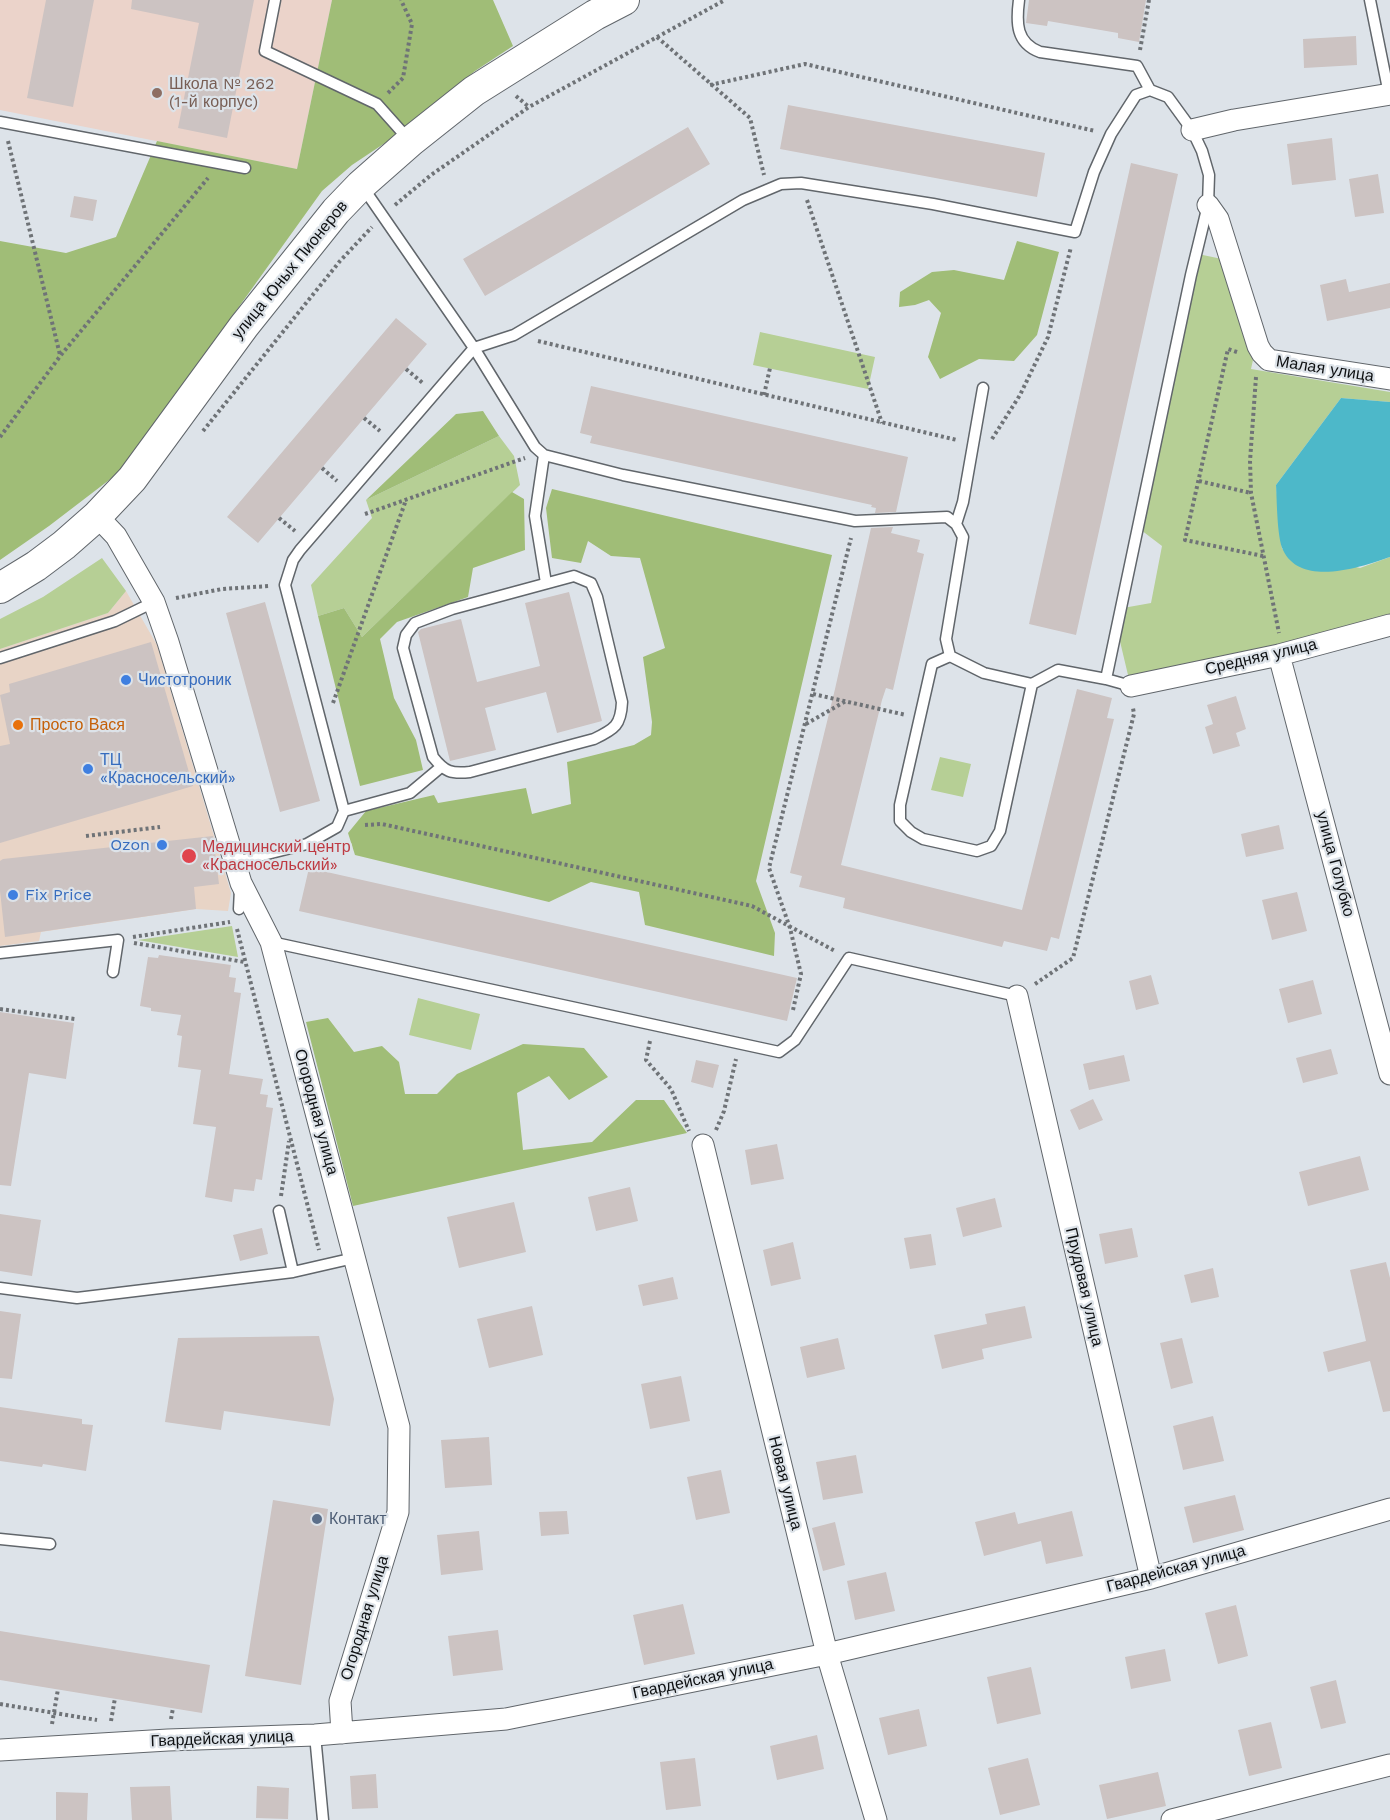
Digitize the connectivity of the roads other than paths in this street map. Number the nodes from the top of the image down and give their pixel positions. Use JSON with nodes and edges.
{"nodes":[{"id":1,"x":274,"y":0,"type":"edge"},
{"id":2,"x":624,"y":0,"type":"edge"},
{"id":3,"x":1019,"y":0,"type":"edge"},
{"id":4,"x":1370,"y":0,"type":"edge"},
{"id":5,"x":592,"y":8,"type":"edge"},
{"id":6,"x":1150,"y":90,"type":"junction"},
{"id":7,"x":1390,"y":94,"type":"edge"},
{"id":8,"x":2,"y":122,"type":"edge"},
{"id":9,"x":1192,"y":130,"type":"junction"},
{"id":10,"x":411,"y":141,"type":"junction"},
{"id":11,"x":245,"y":168,"type":"dead end"},
{"id":12,"x":361,"y":185,"type":"junction"},
{"id":13,"x":1208,"y":205,"type":"junction"},
{"id":14,"x":474,"y":348,"type":"junction"},
{"id":15,"x":1390,"y":379,"type":"edge"},
{"id":16,"x":983,"y":388,"type":"dead end"},
{"id":17,"x":540,"y":451,"type":"junction"},
{"id":18,"x":98,"y":516,"type":"junction"},
{"id":19,"x":956,"y":524,"type":"junction"},
{"id":20,"x":546,"y":583,"type":"junction"},
{"id":21,"x":0,"y":588,"type":"edge"},
{"id":22,"x":154,"y":602,"type":"junction"},
{"id":23,"x":1390,"y":625,"type":"edge"},
{"id":24,"x":1280,"y":655,"type":"junction"},
{"id":25,"x":950,"y":656,"type":"junction"},
{"id":26,"x":0,"y":658,"type":"edge"},
{"id":27,"x":1106,"y":679,"type":"junction"},
{"id":28,"x":1032,"y":684,"type":"junction"},
{"id":29,"x":1131,"y":686,"type":"joint"},
{"id":30,"x":441,"y":767,"type":"junction"},
{"id":31,"x":344,"y":811,"type":"junction"},
{"id":32,"x":235,"y":862,"type":"junction"},
{"id":33,"x":241,"y":883,"type":"junction"},
{"id":34,"x":239,"y":909,"type":"dead end"},
{"id":35,"x":271,"y":942,"type":"junction"},
{"id":36,"x":0,"y":953,"type":"edge"},
{"id":37,"x":114,"y":972,"type":"dead end"},
{"id":38,"x":1017,"y":996,"type":"joint"},
{"id":39,"x":1390,"y":1074,"type":"edge"},
{"id":40,"x":703,"y":1145,"type":"road end"},
{"id":41,"x":279,"y":1211,"type":"road end"},
{"id":42,"x":354,"y":1258,"type":"junction"},
{"id":43,"x":292,"y":1272,"type":"junction"},
{"id":44,"x":0,"y":1288,"type":"edge"},
{"id":45,"x":1390,"y":1509,"type":"edge"},
{"id":46,"x":0,"y":1539,"type":"edge"},
{"id":47,"x":50,"y":1544,"type":"dead end"},
{"id":48,"x":1151,"y":1578,"type":"junction"},
{"id":49,"x":826,"y":1654,"type":"junction"},
{"id":50,"x":342,"y":1732,"type":"junction"},
{"id":51,"x":315,"y":1735,"type":"junction"},
{"id":52,"x":0,"y":1750,"type":"edge"},
{"id":53,"x":1390,"y":1765,"type":"edge"},
{"id":54,"x":323,"y":1820,"type":"edge"},
{"id":55,"x":876,"y":1820,"type":"edge"},
{"id":56,"x":1172,"y":1820,"type":"edge"}],
"edges":[{"from":1,"to":10,"type":"lane"},
{"from":2,"to":5,"type":"main road","name":"улица Юных Пионеров"},
{"from":3,"to":6,"type":"lane"},
{"from":4,"to":7,"type":"lane"},
{"from":5,"to":10,"type":"main road","name":"улица Юных Пионеров"},
{"from":6,"to":9,"type":"lane"},
{"from":6,"to":14,"type":"lane"},
{"from":7,"to":9,"type":"street"},
{"from":8,"to":11,"type":"lane"},
{"from":9,"to":13,"type":"lane"},
{"from":10,"to":12,"type":"main road","name":"улица Юных Пионеров"},
{"from":12,"to":14,"type":"lane"},
{"from":12,"to":18,"type":"main road","name":"улица Юных Пионеров"},
{"from":13,"to":15,"type":"street","name":"Малая улица"},
{"from":13,"to":27,"type":"lane"},
{"from":14,"to":17,"type":"lane"},
{"from":14,"to":31,"type":"lane"},
{"from":16,"to":19,"type":"lane"},
{"from":17,"to":19,"type":"lane"},
{"from":17,"to":20,"type":"lane"},
{"from":18,"to":21,"type":"main road","name":"улица Юных Пионеров"},
{"from":18,"to":22,"type":"street","name":"Огородная улица"},
{"from":19,"to":25,"type":"lane"},
{"from":20,"to":30,"type":"lane"},
{"from":20,"to":30,"type":"lane"},
{"from":22,"to":26,"type":"lane"},
{"from":22,"to":32,"type":"street","name":"Огородная улица"},
{"from":23,"to":24,"type":"street","name":"Средняя улица"},
{"from":24,"to":29,"type":"street","name":"Средняя улица"},
{"from":24,"to":39,"type":"street","name":"улица Голубко"},
{"from":25,"to":28,"type":"lane"},
{"from":25,"to":28,"type":"lane"},
{"from":27,"to":28,"type":"lane"},
{"from":27,"to":29,"type":"lane"},
{"from":30,"to":31,"type":"lane"},
{"from":31,"to":32,"type":"lane"},
{"from":32,"to":33,"type":"street","name":"Огородная улица"},
{"from":33,"to":34,"type":"lane"},
{"from":33,"to":35,"type":"street","name":"Огородная улица"},
{"from":35,"to":38,"type":"lane"},
{"from":35,"to":42,"type":"street","name":"Огородная улица"},
{"from":36,"to":37,"type":"lane"},
{"from":38,"to":48,"type":"street","name":"Прудовая улица"},
{"from":40,"to":49,"type":"street","name":"Новая улица"},
{"from":41,"to":43,"type":"lane"},
{"from":42,"to":43,"type":"lane"},
{"from":42,"to":50,"type":"street","name":"Огородная улица"},
{"from":43,"to":44,"type":"lane"},
{"from":45,"to":48,"type":"street","name":"Гвардейская улица"},
{"from":46,"to":47,"type":"lane"},
{"from":48,"to":49,"type":"street","name":"Гвардейская улица"},
{"from":49,"to":50,"type":"street","name":"Гвардейская улица"},
{"from":49,"to":55,"type":"street","name":"Новая улица"},
{"from":50,"to":51,"type":"street","name":"Гвардейская улица"},
{"from":51,"to":52,"type":"street","name":"Гвардейская улица"},
{"from":51,"to":54,"type":"lane"},
{"from":53,"to":56,"type":"street"}]}
